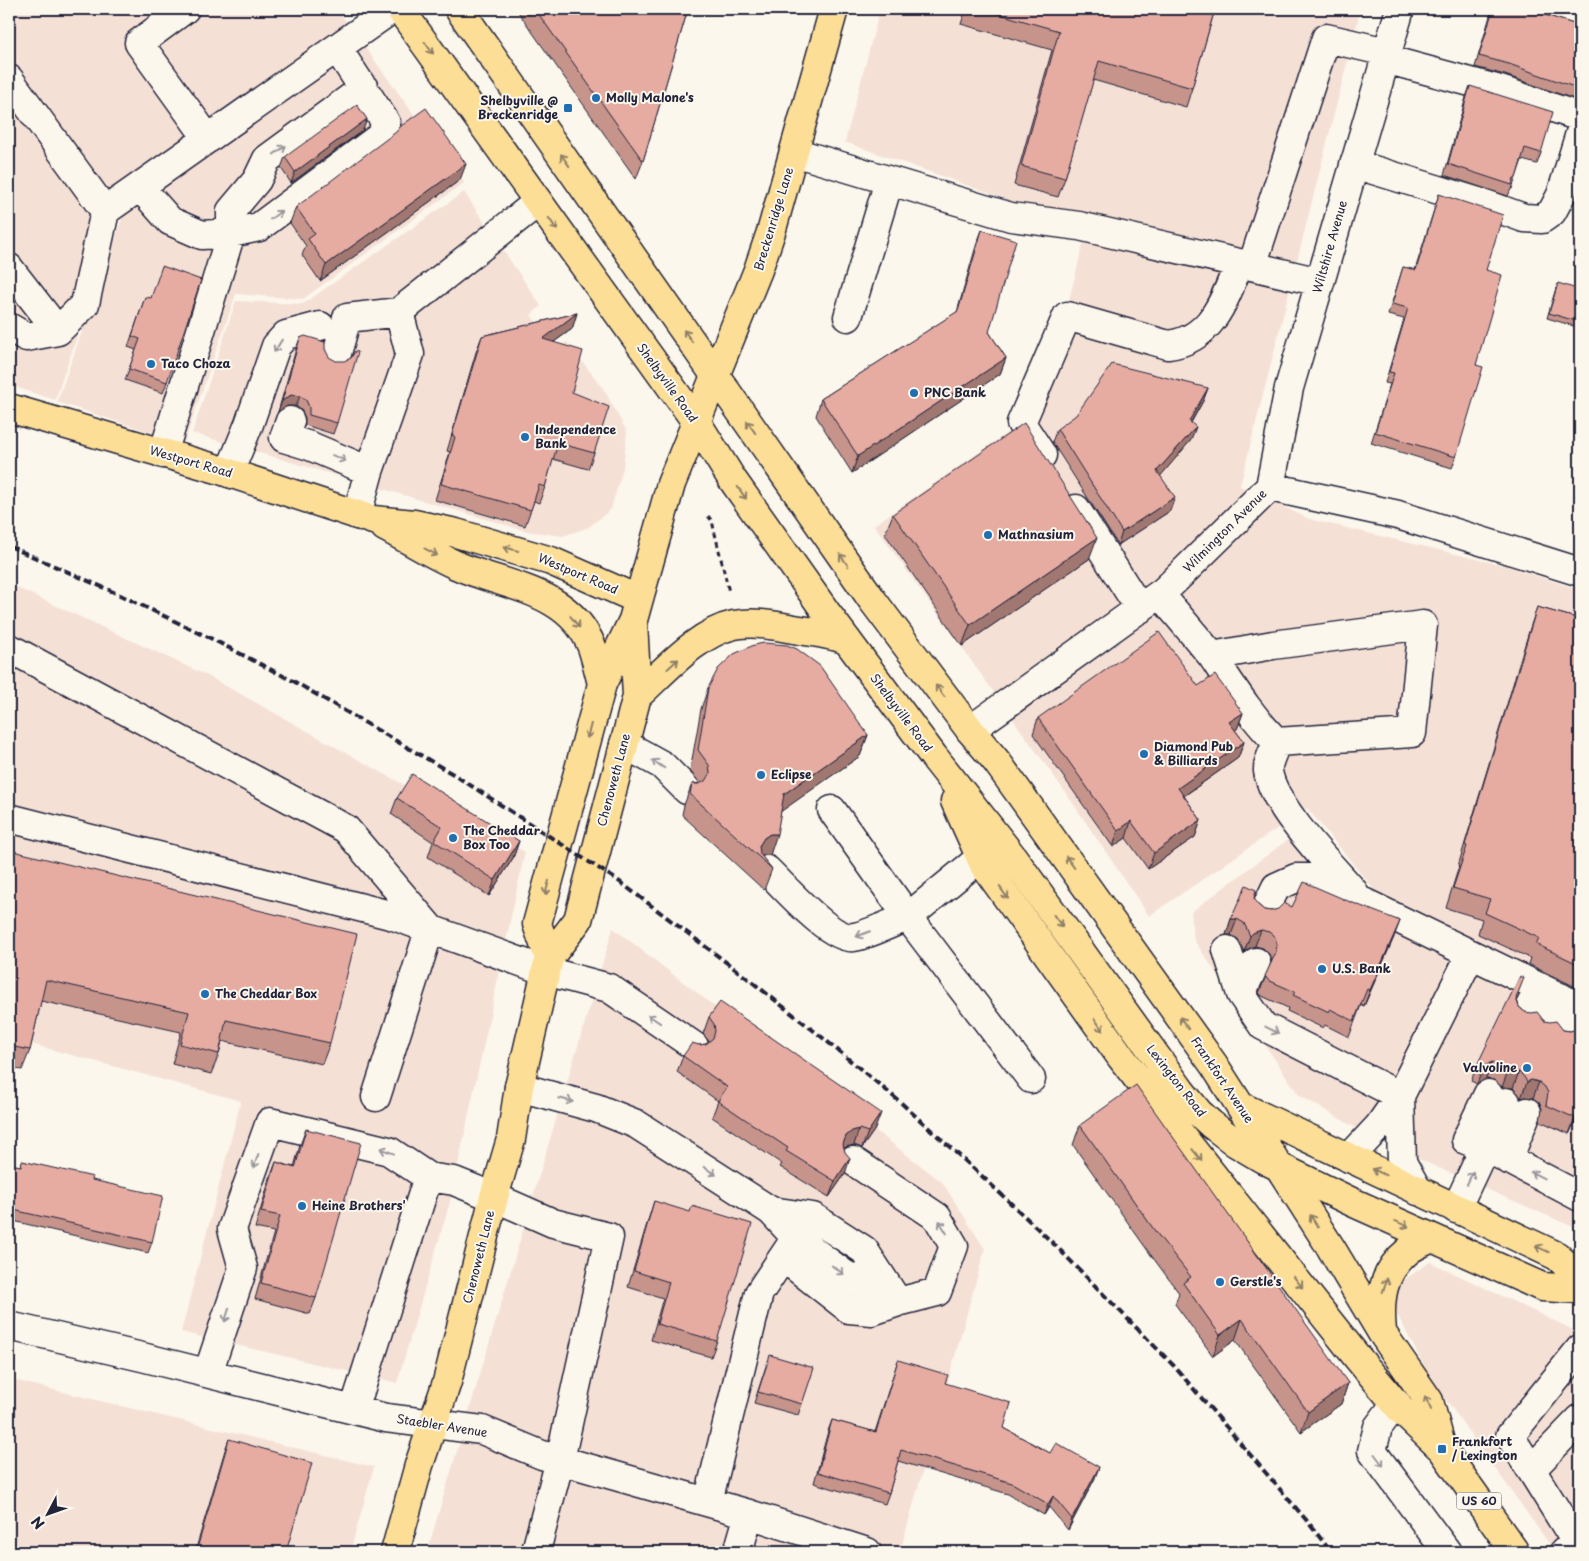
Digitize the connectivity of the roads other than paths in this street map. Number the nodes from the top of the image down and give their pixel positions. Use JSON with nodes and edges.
{"nodes":[{"id":1,"x":185,"y":9,"type":"edge"},
{"id":2,"x":392,"y":9,"type":"edge"},
{"id":3,"x":400,"y":9,"type":"edge"},
{"id":4,"x":459,"y":9,"type":"edge"},
{"id":5,"x":834,"y":9,"type":"edge"},
{"id":6,"x":1400,"y":9,"type":"edge"},
{"id":7,"x":1540,"y":9,"type":"edge"},
{"id":8,"x":1580,"y":22,"type":"edge"},
{"id":9,"x":337,"y":48,"type":"junction"},
{"id":10,"x":1386,"y":55,"type":"junction"},
{"id":11,"x":9,"y":78,"type":"edge"},
{"id":12,"x":364,"y":88,"type":"junction"},
{"id":13,"x":1580,"y":117,"type":"edge"},
{"id":14,"x":1580,"y":133,"type":"edge"},
{"id":15,"x":208,"y":139,"type":"junction"},
{"id":16,"x":794,"y":152,"type":"junction"},
{"id":17,"x":1354,"y":164,"type":"junction"},
{"id":18,"x":889,"y":181,"type":"junction"},
{"id":19,"x":140,"y":186,"type":"junction"},
{"id":20,"x":538,"y":202,"type":"junction"},
{"id":21,"x":105,"y":211,"type":"junction"},
{"id":22,"x":231,"y":233,"type":"junction"},
{"id":23,"x":1246,"y":265,"type":"junction"},
{"id":24,"x":9,"y":268,"type":"edge"},
{"id":25,"x":1320,"y":282,"type":"junction"},
{"id":26,"x":399,"y":312,"type":"junction"},
{"id":27,"x":848,"y":317,"type":"dead end"},
{"id":28,"x":9,"y":327,"type":"edge"},
{"id":29,"x":58,"y":331,"type":"junction"},
{"id":30,"x":716,"y":376,"type":"junction"},
{"id":31,"x":9,"y":408,"type":"edge"},
{"id":32,"x":697,"y":423,"type":"junction"},
{"id":33,"x":249,"y":424,"type":"junction"},
{"id":34,"x":163,"y":454,"type":"junction"},
{"id":35,"x":369,"y":471,"type":"junction"},
{"id":36,"x":229,"y":473,"type":"junction"},
{"id":37,"x":1270,"y":488,"type":"junction"},
{"id":38,"x":365,"y":518,"type":"junction"},
{"id":39,"x":1580,"y":572,"type":"edge"},
{"id":40,"x":1150,"y":601,"type":"junction"},
{"id":41,"x":635,"y":610,"type":"junction"},
{"id":42,"x":847,"y":640,"type":"junction"},
{"id":43,"x":9,"y":654,"type":"edge"},
{"id":44,"x":1212,"y":656,"type":"junction"},
{"id":45,"x":602,"y":684,"type":"junction"},
{"id":46,"x":637,"y":696,"type":"junction"},
{"id":47,"x":970,"y":730,"type":"junction"},
{"id":48,"x":1277,"y":742,"type":"junction"},
{"id":49,"x":624,"y":744,"type":"junction"},
{"id":50,"x":934,"y":757,"type":"joint"},
{"id":51,"x":687,"y":790,"type":"dead end"},
{"id":52,"x":832,"y":810,"type":"dead end"},
{"id":53,"x":9,"y":818,"type":"edge"},
{"id":54,"x":991,"y":849,"type":"junction"},
{"id":55,"x":767,"y":870,"type":"edge"},
{"id":56,"x":1362,"y":901,"type":"junction"},
{"id":57,"x":1262,"y":912,"type":"edge"},
{"id":58,"x":908,"y":917,"type":"junction"},
{"id":59,"x":430,"y":928,"type":"junction"},
{"id":60,"x":1471,"y":954,"type":"junction"},
{"id":61,"x":1242,"y":956,"type":"dead end"},
{"id":62,"x":547,"y":965,"type":"junction"},
{"id":63,"x":1565,"y":999,"type":"edge"},
{"id":64,"x":694,"y":1046,"type":"edge"},
{"id":65,"x":1031,"y":1079,"type":"dead end"},
{"id":66,"x":519,"y":1087,"type":"junction"},
{"id":67,"x":1400,"y":1096,"type":"junction"},
{"id":68,"x":376,"y":1098,"type":"dead end"},
{"id":69,"x":1240,"y":1106,"type":"junction"},
{"id":70,"x":1496,"y":1153,"type":"junction"},
{"id":71,"x":1349,"y":1158,"type":"junction"},
{"id":72,"x":854,"y":1161,"type":"dead end"},
{"id":73,"x":1279,"y":1166,"type":"junction"},
{"id":74,"x":428,"y":1177,"type":"junction"},
{"id":75,"x":1418,"y":1191,"type":"junction"},
{"id":76,"x":494,"y":1197,"type":"junction"},
{"id":77,"x":1580,"y":1197,"type":"edge"},
{"id":78,"x":1456,"y":1209,"type":"junction"},
{"id":79,"x":771,"y":1211,"type":"junction"},
{"id":80,"x":1432,"y":1238,"type":"junction"},
{"id":81,"x":789,"y":1248,"type":"junction"},
{"id":82,"x":1580,"y":1278,"type":"edge"},
{"id":83,"x":1580,"y":1289,"type":"edge"},
{"id":84,"x":898,"y":1302,"type":"junction"},
{"id":85,"x":9,"y":1326,"type":"edge"},
{"id":86,"x":1382,"y":1333,"type":"junction"},
{"id":87,"x":1580,"y":1349,"type":"edge"},
{"id":88,"x":208,"y":1373,"type":"junction"},
{"id":89,"x":1396,"y":1403,"type":"junction"},
{"id":90,"x":354,"y":1410,"type":"junction"},
{"id":91,"x":1580,"y":1419,"type":"edge"},
{"id":92,"x":434,"y":1423,"type":"junction"},
{"id":93,"x":1442,"y":1449,"type":"junction"},
{"id":94,"x":560,"y":1460,"type":"junction"},
{"id":95,"x":1530,"y":1470,"type":"junction"},
{"id":96,"x":708,"y":1502,"type":"junction"},
{"id":97,"x":749,"y":1514,"type":"junction"},
{"id":98,"x":1570,"y":1529,"type":"edge"},
{"id":99,"x":395,"y":1552,"type":"edge"},
{"id":100,"x":538,"y":1552,"type":"edge"},
{"id":101,"x":738,"y":1552,"type":"edge"},
{"id":102,"x":867,"y":1552,"type":"edge"},
{"id":103,"x":1447,"y":1552,"type":"edge"},
{"id":104,"x":1515,"y":1552,"type":"edge"}],
"edges":[{"from":1,"to":15,"type":"street"},
{"from":2,"to":9,"type":"street"},
{"from":3,"to":20,"type":"main road","name":"Shelbyville Road","one_way":true},
{"from":30,"to":4,"type":"main road","one_way":true},
{"from":5,"to":16,"type":"main road","name":"Breckenridge Lane"},
{"from":6,"to":10,"type":"street","name":"Wiltshire Avenue"},
{"from":7,"to":8,"type":"street"},
{"from":9,"to":12,"type":"street"},
{"from":9,"to":15,"type":"street"},
{"from":10,"to":13,"type":"street"},
{"from":10,"to":17,"type":"street","name":"Wiltshire Avenue"},
{"from":10,"to":23,"type":"street"},
{"from":11,"to":21,"type":"street"},
{"from":22,"to":12,"type":"street","one_way":true},
{"from":22,"to":12,"type":"street","one_way":true},
{"from":14,"to":17,"type":"street"},
{"from":15,"to":19,"type":"street"},
{"from":16,"to":18,"type":"street"},
{"from":16,"to":30,"type":"main road","name":"Breckenridge Lane"},
{"from":17,"to":25,"type":"street","name":"Wiltshire Avenue"},
{"from":18,"to":23,"type":"street"},
{"from":18,"to":27,"type":"street"},
{"from":19,"to":21,"type":"street"},
{"from":19,"to":22,"type":"street"},
{"from":20,"to":26,"type":"street"},
{"from":20,"to":32,"type":"main road","name":"Shelbyville Road","one_way":true},
{"from":21,"to":29,"type":"street"},
{"from":22,"to":34,"type":"street"},
{"from":23,"to":25,"type":"street"},
{"from":23,"to":40,"type":"street"},
{"from":24,"to":29,"type":"street"},
{"from":25,"to":37,"type":"street","name":"Wiltshire Avenue"},
{"from":26,"to":33,"type":"street","one_way":true},
{"from":26,"to":35,"type":"street"},
{"from":28,"to":29,"type":"street"},
{"from":30,"to":32,"type":"main road","name":"Breckenridge Lane"},
{"from":47,"to":30,"type":"main road","one_way":true},
{"from":31,"to":34,"type":"main road","name":"Westport Road"},
{"from":32,"to":41,"type":"main road","name":"Chenoweth Lane"},
{"from":32,"to":42,"type":"main road","name":"Shelbyville Road","one_way":true},
{"from":33,"to":35,"type":"street","one_way":true},
{"from":33,"to":36,"type":"street"},
{"from":34,"to":36,"type":"main road","name":"Westport Road"},
{"from":35,"to":38,"type":"street"},
{"from":36,"to":38,"type":"main road","name":"Westport Road"},
{"from":37,"to":39,"type":"street","name":"Wilmington Avenue"},
{"from":37,"to":40,"type":"street","name":"Wilmington Avenue"},
{"from":41,"to":38,"type":"main road","name":"Westport Road","one_way":true},
{"from":38,"to":45,"type":"main road","name":"Westport Road","one_way":true},
{"from":40,"to":44,"type":"street"},
{"from":40,"to":47,"type":"street","name":"Wilmington Avenue"},
{"from":41,"to":45,"type":"main road","name":"Chenoweth Lane"},
{"from":41,"to":46,"type":"main road","name":"Chenoweth Lane"},
{"from":46,"to":42,"type":"main road","one_way":true},
{"from":42,"to":50,"type":"main road","name":"Shelbyville Road"},
{"from":43,"to":59,"type":"street"},
{"from":44,"to":48,"type":"street"},
{"from":44,"to":48,"type":"street"},
{"from":45,"to":62,"type":"main road","name":"Chenoweth Lane","one_way":true},
{"from":46,"to":49,"type":"main road","name":"Chenoweth Lane"},
{"from":69,"to":47,"type":"main road","name":"Frankfort Avenue","one_way":true},
{"from":48,"to":56,"type":"street"},
{"from":51,"to":49,"type":"street","one_way":true},
{"from":49,"to":62,"type":"main road","name":"Chenoweth Lane"},
{"from":50,"to":54,"type":"main road","name":"Frankfort Avenue"},
{"from":52,"to":58,"type":"street"},
{"from":53,"to":59,"type":"street"},
{"from":54,"to":58,"type":"street"},
{"from":54,"to":73,"type":"main road","name":"Lexington Road","one_way":true},
{"from":54,"to":89,"type":"main road","name":"Frankfort Avenue","one_way":true},
{"from":58,"to":55,"type":"street","one_way":true},
{"from":56,"to":57,"type":"street"},
{"from":56,"to":60,"type":"street"},
{"from":58,"to":65,"type":"street"},
{"from":59,"to":62,"type":"street"},
{"from":59,"to":68,"type":"street"},
{"from":60,"to":63,"type":"street"},
{"from":60,"to":67,"type":"street"},
{"from":61,"to":67,"type":"street","one_way":true},
{"from":64,"to":62,"type":"street","one_way":true},
{"from":62,"to":66,"type":"main road","name":"Chenoweth Lane"},
{"from":63,"to":63,"type":"street"},
{"from":66,"to":76,"type":"main road","name":"Chenoweth Lane"},
{"from":66,"to":79,"type":"street","one_way":true},
{"from":67,"to":71,"type":"street"},
{"from":67,"to":75,"type":"street"},
{"from":69,"to":71,"type":"main road"},
{"from":69,"to":73,"type":"main road","name":"Frankfort Avenue"},
{"from":70,"to":70,"type":"street"},
{"from":77,"to":70,"type":"street","one_way":true},
{"from":78,"to":70,"type":"street","one_way":true},
{"from":75,"to":71,"type":"main road","one_way":true},
{"from":84,"to":72,"type":"street","one_way":true},
{"from":73,"to":80,"type":"main road","name":"Lexington Road","one_way":true},
{"from":86,"to":73,"type":"main road","name":"Frankfort Avenue","one_way":true},
{"from":74,"to":76,"type":"street"},
{"from":74,"to":88,"type":"street","one_way":true},
{"from":74,"to":90,"type":"street"},
{"from":75,"to":78,"type":"main road"},
{"from":76,"to":92,"type":"main road","name":"Chenoweth Lane"},
{"from":76,"to":94,"type":"street"},
{"from":82,"to":78,"type":"main road","one_way":true},
{"from":79,"to":81,"type":"street"},
{"from":79,"to":84,"type":"street"},
{"from":80,"to":83,"type":"main road","name":"Lexington Road"},
{"from":86,"to":80,"type":"main road","one_way":true},
{"from":81,"to":84,"type":"street","one_way":true},
{"from":81,"to":96,"type":"street"},
{"from":85,"to":88,"type":"street","name":"Staebler Avenue"},
{"from":93,"to":86,"type":"main road","name":"Frankfort Avenue","one_way":true},
{"from":87,"to":95,"type":"street"},
{"from":88,"to":90,"type":"street","name":"Staebler Avenue"},
{"from":89,"to":93,"type":"main road","name":"Frankfort Avenue"},
{"from":89,"to":103,"type":"street","one_way":true},
{"from":90,"to":92,"type":"street","name":"Staebler Avenue"},
{"from":91,"to":95,"type":"street"},
{"from":92,"to":94,"type":"street","name":"Staebler Avenue"},
{"from":92,"to":99,"type":"main road","name":"Chenoweth Lane"},
{"from":93,"to":104,"type":"main road","name":"Frankfort Avenue","number":"US 60"},
{"from":94,"to":96,"type":"street","name":"Staebler Avenue"},
{"from":94,"to":100,"type":"street"},
{"from":95,"to":98,"type":"street"},
{"from":96,"to":97,"type":"street","name":"Staebler Avenue"},
{"from":97,"to":101,"type":"street"},
{"from":97,"to":102,"type":"street","name":"Staebler Avenue"}]}
